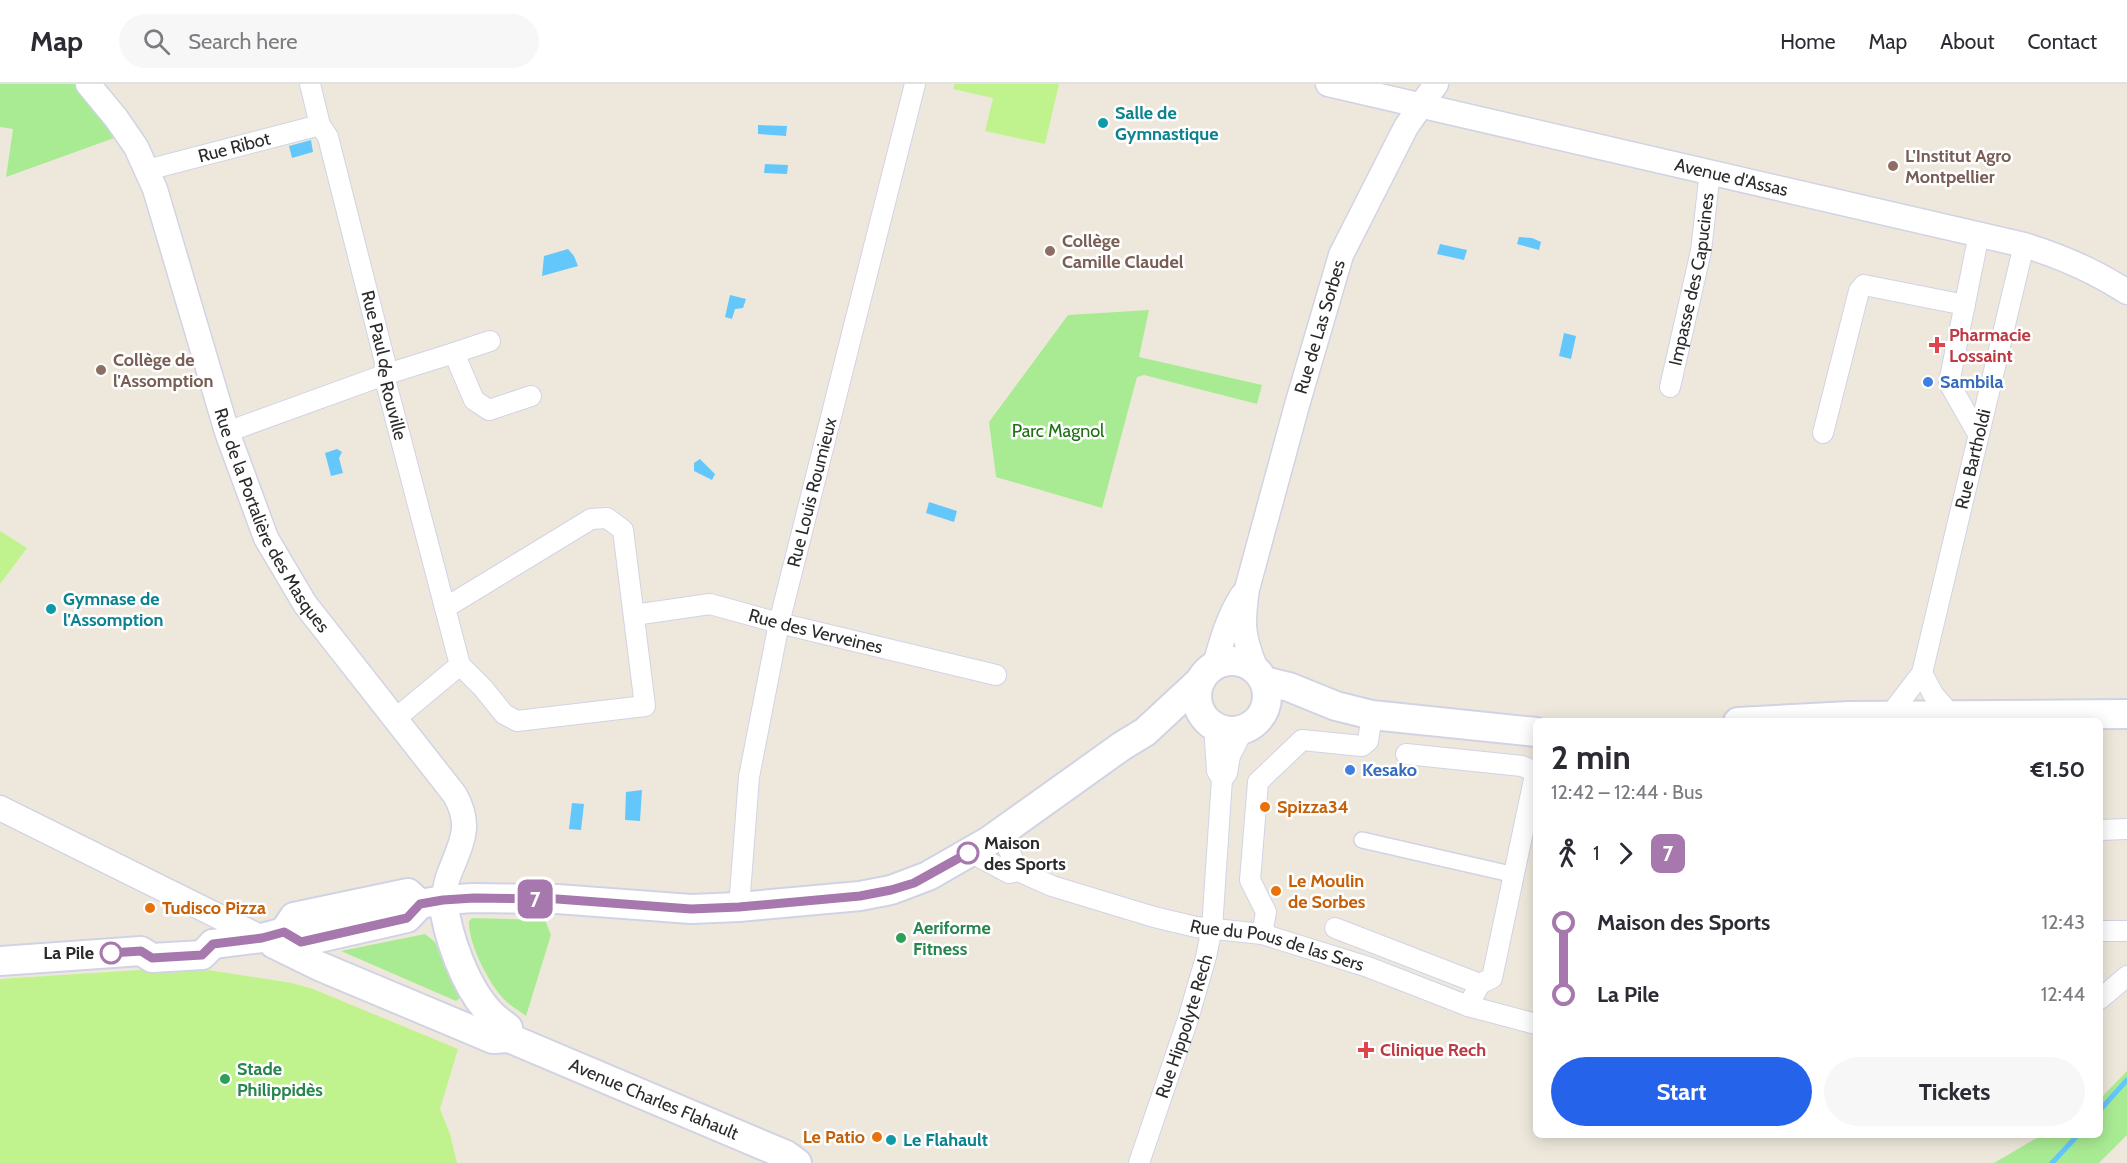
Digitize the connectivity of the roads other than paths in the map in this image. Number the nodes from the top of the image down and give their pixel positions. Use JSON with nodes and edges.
{"nodes":[{"id":1,"x":88,"y":84,"type":"edge"},
{"id":2,"x":310,"y":84,"type":"edge"},
{"id":3,"x":915,"y":84,"type":"edge"},
{"id":4,"x":1328,"y":84,"type":"edge"},
{"id":5,"x":1436,"y":84,"type":"edge"},
{"id":6,"x":1423,"y":104,"type":"junction"},
{"id":7,"x":320,"y":125,"type":"junction"},
{"id":8,"x":147,"y":170,"type":"junction"},
{"id":9,"x":1710,"y":171,"type":"junction"},
{"id":10,"x":1979,"y":234,"type":"junction"},
{"id":11,"x":2024,"y":245,"type":"junction"},
{"id":12,"x":2127,"y":292,"type":"edge"},
{"id":13,"x":1965,"y":306,"type":"junction"},
{"id":14,"x":490,"y":341,"type":"dead end"},
{"id":15,"x":454,"y":353,"type":"junction"},
{"id":16,"x":384,"y":375,"type":"junction"},
{"id":17,"x":1670,"y":387,"type":"dead end"},
{"id":18,"x":531,"y":396,"type":"dead end"},
{"id":19,"x":227,"y":432,"type":"junction"},
{"id":20,"x":1823,"y":433,"type":"dead end"},
{"id":21,"x":1978,"y":434,"type":"junction"},
{"id":22,"x":1247,"y":589,"type":"junction"},
{"id":23,"x":445,"y":608,"type":"junction"},
{"id":24,"x":634,"y":615,"type":"junction"},
{"id":25,"x":779,"y":623,"type":"junction"},
{"id":26,"x":460,"y":665,"type":"junction"},
{"id":27,"x":1208,"y":672,"type":"junction"},
{"id":28,"x":1922,"y":673,"type":"junction"},
{"id":29,"x":996,"y":675,"type":"dead end"},
{"id":30,"x":1260,"y":675,"type":"junction"},
{"id":31,"x":1336,"y":706,"type":"junction"},
{"id":32,"x":2127,"y":714,"type":"edge"},
{"id":33,"x":1372,"y":715,"type":"junction"},
{"id":34,"x":1951,"y":715,"type":"junction"},
{"id":35,"x":1889,"y":716,"type":"junction"},
{"id":36,"x":1840,"y":718,"type":"edge"},
{"id":37,"x":395,"y":719,"type":"junction"},
{"id":38,"x":1254,"y":720,"type":"junction"},
{"id":39,"x":1211,"y":723,"type":"junction"},
{"id":40,"x":1145,"y":732,"type":"junction"},
{"id":41,"x":1533,"y":732,"type":"edge"},
{"id":42,"x":1406,"y":754,"type":"dead end"},
{"id":43,"x":1533,"y":770,"type":"edge"},
{"id":44,"x":1222,"y":779,"type":"junction"},
{"id":45,"x":1533,"y":786,"type":"edge"},
{"id":46,"x":0,"y":808,"type":"edge"},
{"id":47,"x":2127,"y":829,"type":"edge"},
{"id":48,"x":2103,"y":830,"type":"edge"},
{"id":49,"x":1001,"y":832,"type":"junction"},
{"id":50,"x":1362,"y":840,"type":"dead end"},
{"id":51,"x":974,"y":850,"type":"junction"},
{"id":52,"x":1018,"y":871,"type":"junction"},
{"id":53,"x":1515,"y":875,"type":"junction"},
{"id":54,"x":432,"y":902,"type":"junction"},
{"id":55,"x":739,"y":907,"type":"junction"},
{"id":56,"x":1212,"y":928,"type":"junction"},
{"id":57,"x":1335,"y":928,"type":"dead end"},
{"id":58,"x":2103,"y":931,"type":"edge"},
{"id":59,"x":2127,"y":931,"type":"edge"},
{"id":60,"x":1262,"y":934,"type":"junction"},
{"id":61,"x":273,"y":935,"type":"junction"},
{"id":62,"x":0,"y":961,"type":"edge"},
{"id":63,"x":2127,"y":976,"type":"edge"},
{"id":64,"x":1480,"y":984,"type":"junction"},
{"id":65,"x":2103,"y":996,"type":"edge"},
{"id":66,"x":1468,"y":1006,"type":"junction"},
{"id":67,"x":1533,"y":1023,"type":"edge"},
{"id":68,"x":509,"y":1038,"type":"junction"},
{"id":69,"x":797,"y":1163,"type":"edge"},
{"id":70,"x":1139,"y":1163,"type":"edge"}],
"edges":[{"from":1,"to":8,"type":"street","name":"Rue de la Portalière des Masques"},
{"from":2,"to":7,"type":"street","name":"Rue Paul de Rouville"},
{"from":3,"to":25,"type":"street","name":"Rue Louis Roumieux"},
{"from":4,"to":6,"type":"street","name":"Avenue d'Assas"},
{"from":5,"to":6,"type":"street","name":"Rue de Las Sorbes"},
{"from":6,"to":9,"type":"street","name":"Avenue d'Assas"},
{"from":6,"to":22,"type":"street","name":"Rue de Las Sorbes"},
{"from":7,"to":8,"type":"street","name":"Rue Ribot"},
{"from":7,"to":16,"type":"street","name":"Rue Paul de Rouville"},
{"from":8,"to":19,"type":"street","name":"Rue de la Portalière des Masques"},
{"from":9,"to":10,"type":"street","name":"Avenue d'Assas"},
{"from":9,"to":17,"type":"street","name":"Impasse des Capucines"},
{"from":10,"to":11,"type":"street","name":"Avenue d'Assas"},
{"from":10,"to":13,"type":"street"},
{"from":11,"to":12,"type":"street","name":"Avenue d'Assas"},
{"from":11,"to":21,"type":"street","name":"Rue Bartholdi"},
{"from":13,"to":20,"type":"street"},
{"from":13,"to":21,"type":"street"},
{"from":14,"to":15,"type":"street"},
{"from":15,"to":16,"type":"street"},
{"from":15,"to":18,"type":"street"},
{"from":16,"to":19,"type":"street"},
{"from":16,"to":23,"type":"street","name":"Rue Paul de Rouville"},
{"from":19,"to":37,"type":"street","name":"Rue de la Portalière des Masques"},
{"from":21,"to":28,"type":"street","name":"Rue Bartholdi"},
{"from":22,"to":27,"type":"street","name":"Rue de Las Sorbes"},
{"from":22,"to":30,"type":"street","name":"Rue de Las Sorbes"},
{"from":23,"to":24,"type":"street"},
{"from":23,"to":26,"type":"street","name":"Rue Paul de Rouville"},
{"from":24,"to":25,"type":"street","name":"Rue des Verveines"},
{"from":24,"to":26,"type":"street"},
{"from":25,"to":29,"type":"street","name":"Rue des Verveines"},
{"from":25,"to":55,"type":"street","name":"Rue Louis Roumieux"},
{"from":26,"to":37,"type":"street"},
{"from":27,"to":30,"type":"main road"},
{"from":27,"to":39,"type":"main road"},
{"from":27,"to":40,"type":"main road"},
{"from":28,"to":34,"type":"street"},
{"from":28,"to":35,"type":"street","name":"Rue Bartholdi"},
{"from":30,"to":31,"type":"main road"},
{"from":30,"to":38,"type":"main road"},
{"from":31,"to":33,"type":"main road"},
{"from":31,"to":38,"type":"main road"},
{"from":32,"to":34,"type":"main road"},
{"from":33,"to":41,"type":"main road"},
{"from":33,"to":60,"type":"street"},
{"from":34,"to":35,"type":"main road"},
{"from":35,"to":36,"type":"main road"},
{"from":37,"to":54,"type":"street","name":"Rue de la Portalière des Masques"},
{"from":38,"to":39,"type":"main road"},
{"from":38,"to":44,"type":"street","name":"Rue Hippolyte Rech"},
{"from":39,"to":40,"type":"main road"},
{"from":39,"to":44,"type":"street","name":"Rue Hippolyte Rech"},
{"from":40,"to":49,"type":"main road"},
{"from":42,"to":43,"type":"street"},
{"from":44,"to":56,"type":"street","name":"Rue Hippolyte Rech"},
{"from":45,"to":53,"type":"street"},
{"from":46,"to":61,"type":"street"},
{"from":47,"to":48,"type":"street"},
{"from":49,"to":51,"type":"main road"},
{"from":49,"to":52,"type":"street"},
{"from":50,"to":53,"type":"street"},
{"from":51,"to":52,"type":"street","name":"Rue du Pous de las Sers"},
{"from":51,"to":55,"type":"main road"},
{"from":52,"to":56,"type":"street","name":"Rue du Pous de las Sers"},
{"from":53,"to":64,"type":"street"},
{"from":54,"to":55,"type":"main road"},
{"from":54,"to":61,"type":"main road"},
{"from":54,"to":68,"type":"main road"},
{"from":56,"to":60,"type":"street","name":"Rue du Pous de las Sers"},
{"from":56,"to":70,"type":"street","name":"Rue Hippolyte Rech"},
{"from":57,"to":64,"type":"street"},
{"from":58,"to":59,"type":"street"},
{"from":60,"to":66,"type":"street","name":"Rue du Pous de las Sers"},
{"from":61,"to":62,"type":"main road"},
{"from":61,"to":68,"type":"main road","name":"Avenue Charles Flahault"},
{"from":63,"to":65,"type":"street"},
{"from":64,"to":66,"type":"street"},
{"from":66,"to":67,"type":"street","name":"Rue du Pous de las Sers"},
{"from":68,"to":69,"type":"main road","name":"Avenue Charles Flahault"}]}
